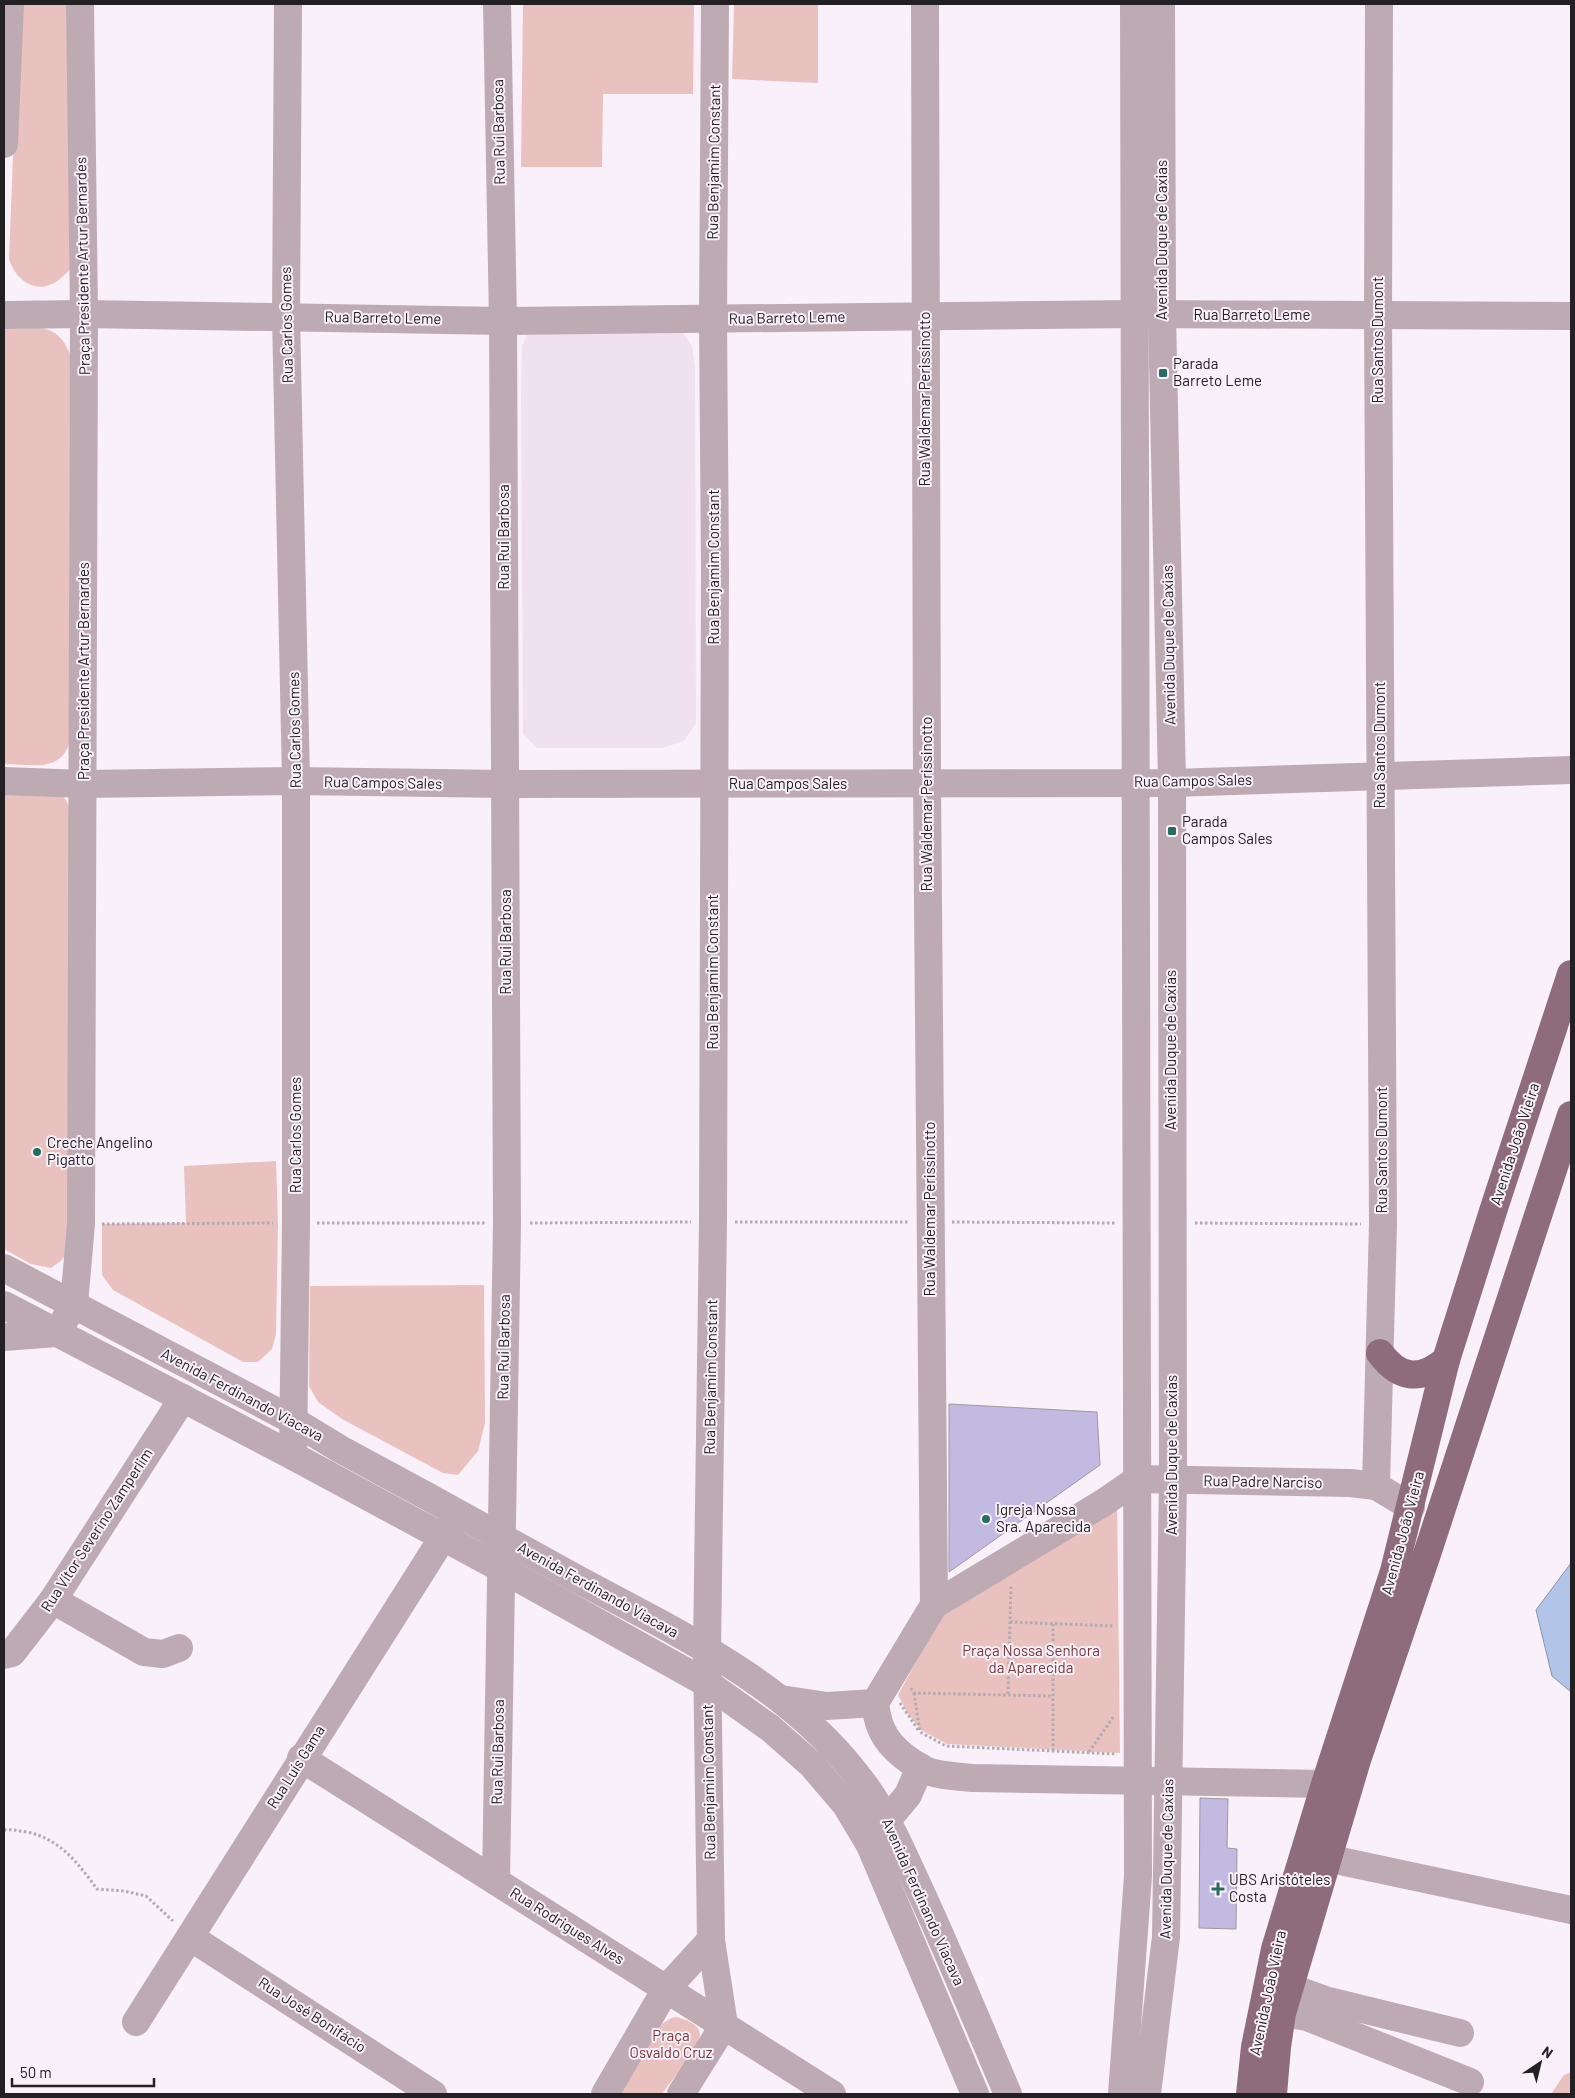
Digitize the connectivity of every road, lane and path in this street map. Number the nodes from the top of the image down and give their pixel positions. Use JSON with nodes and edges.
{"nodes":[{"id":1,"x":10,"y":4,"type":"edge"},
{"id":2,"x":80,"y":4,"type":"edge"},
{"id":3,"x":288,"y":4,"type":"edge"},
{"id":4,"x":498,"y":4,"type":"edge"},
{"id":5,"x":716,"y":4,"type":"edge"},
{"id":6,"x":926,"y":4,"type":"edge"},
{"id":7,"x":1134,"y":4,"type":"edge"},
{"id":8,"x":1161,"y":4,"type":"edge"},
{"id":9,"x":1379,"y":4,"type":"edge"},
{"id":10,"x":4,"y":144,"type":"edge"},
{"id":11,"x":4,"y":314,"type":"edge"},
{"id":12,"x":84,"y":314,"type":"junction"},
{"id":13,"x":1134,"y":314,"type":"junction"},
{"id":14,"x":1162,"y":314,"type":"junction"},
{"id":15,"x":1378,"y":315,"type":"junction"},
{"id":16,"x":286,"y":316,"type":"junction"},
{"id":17,"x":1571,"y":316,"type":"edge"},
{"id":18,"x":925,"y":317,"type":"junction"},
{"id":19,"x":713,"y":319,"type":"junction"},
{"id":20,"x":503,"y":321,"type":"junction"},
{"id":21,"x":1571,"y":770,"type":"edge"},
{"id":22,"x":1380,"y":776,"type":"junction"},
{"id":23,"x":4,"y":781,"type":"edge"},
{"id":24,"x":296,"y":781,"type":"junction"},
{"id":25,"x":1135,"y":782,"type":"junction"},
{"id":26,"x":1172,"y":783,"type":"junction"},
{"id":27,"x":84,"y":784,"type":"junction"},
{"id":28,"x":506,"y":784,"type":"junction"},
{"id":29,"x":713,"y":784,"type":"junction"},
{"id":30,"x":927,"y":784,"type":"junction"},
{"id":31,"x":1571,"y":974,"type":"edge"},
{"id":32,"x":1571,"y":1115,"type":"edge"},
{"id":33,"x":4,"y":1268,"type":"edge"},
{"id":34,"x":74,"y":1304,"type":"junction"},
{"id":35,"x":4,"y":1305,"type":"edge"},
{"id":36,"x":57,"y":1333,"type":"junction"},
{"id":37,"x":4,"y":1337,"type":"edge"},
{"id":38,"x":1380,"y":1353,"type":"junction"},
{"id":39,"x":1446,"y":1360,"type":"junction"},
{"id":40,"x":183,"y":1398,"type":"junction"},
{"id":41,"x":294,"y":1421,"type":"junction"},
{"id":42,"x":293,"y":1456,"type":"junction"},
{"id":43,"x":1138,"y":1479,"type":"junction"},
{"id":44,"x":1173,"y":1480,"type":"junction"},
{"id":45,"x":1376,"y":1486,"type":"junction"},
{"id":46,"x":1411,"y":1507,"type":"junction"},
{"id":47,"x":458,"y":1512,"type":"junction"},
{"id":48,"x":501,"y":1537,"type":"junction"},
{"id":49,"x":443,"y":1538,"type":"junction"},
{"id":50,"x":502,"y":1569,"type":"junction"},
{"id":51,"x":1011,"y":1582,"type":"dead end"},
{"id":52,"x":53,"y":1600,"type":"junction"},
{"id":53,"x":934,"y":1605,"type":"junction"},
{"id":54,"x":1010,"y":1622,"type":"junction"},
{"id":55,"x":1053,"y":1624,"type":"junction"},
{"id":56,"x":1120,"y":1626,"type":"dead end"},
{"id":57,"x":179,"y":1648,"type":"dead end"},
{"id":58,"x":707,"y":1649,"type":"junction"},
{"id":59,"x":4,"y":1655,"type":"edge"},
{"id":60,"x":708,"y":1684,"type":"junction"},
{"id":61,"x":910,"y":1686,"type":"dead end"},
{"id":62,"x":914,"y":1693,"type":"junction"},
{"id":63,"x":1008,"y":1694,"type":"junction"},
{"id":64,"x":1053,"y":1696,"type":"junction"},
{"id":65,"x":886,"y":1699,"type":"junction"},
{"id":66,"x":781,"y":1700,"type":"junction"},
{"id":67,"x":1116,"y":1712,"type":"dead end"},
{"id":68,"x":920,"y":1732,"type":"junction"},
{"id":69,"x":1053,"y":1751,"type":"junction"},
{"id":70,"x":1089,"y":1752,"type":"junction"},
{"id":71,"x":1122,"y":1754,"type":"dead end"},
{"id":72,"x":301,"y":1758,"type":"junction"},
{"id":73,"x":920,"y":1767,"type":"junction"},
{"id":74,"x":1137,"y":1780,"type":"junction"},
{"id":75,"x":1168,"y":1780,"type":"junction"},
{"id":76,"x":1325,"y":1784,"type":"junction"},
{"id":77,"x":888,"y":1819,"type":"junction"},
{"id":78,"x":4,"y":1830,"type":"edge"},
{"id":79,"x":1328,"y":1857,"type":"junction"},
{"id":80,"x":496,"y":1881,"type":"junction"},
{"id":81,"x":1571,"y":1910,"type":"edge"},
{"id":82,"x":190,"y":1937,"type":"junction"},
{"id":83,"x":711,"y":1940,"type":"junction"},
{"id":84,"x":666,"y":1989,"type":"junction"},
{"id":85,"x":1286,"y":2000,"type":"junction"},
{"id":86,"x":136,"y":2022,"type":"dead end"},
{"id":87,"x":724,"y":2025,"type":"junction"},
{"id":88,"x":1460,"y":2033,"type":"dead end"},
{"id":89,"x":1470,"y":2082,"type":"dead end"},
{"id":90,"x":433,"y":2094,"type":"edge"},
{"id":91,"x":605,"y":2094,"type":"edge"},
{"id":92,"x":681,"y":2094,"type":"edge"},
{"id":93,"x":832,"y":2094,"type":"edge"},
{"id":94,"x":975,"y":2094,"type":"edge"},
{"id":95,"x":1008,"y":2094,"type":"edge"},
{"id":96,"x":1122,"y":2094,"type":"edge"},
{"id":97,"x":1147,"y":2094,"type":"edge"},
{"id":98,"x":1250,"y":2094,"type":"edge"},
{"id":99,"x":1273,"y":2094,"type":"edge"}],
"edges":[{"from":1,"to":10,"type":"street"},
{"from":2,"to":12,"type":"street","name":"Praça Presidente Artur Bernardes"},
{"from":3,"to":16,"type":"street","name":"Rua Carlos Gomes"},
{"from":4,"to":20,"type":"street","name":"Rua Rui Barbosa"},
{"from":5,"to":19,"type":"street","name":"Rua Benjamim Constant"},
{"from":6,"to":18,"type":"street","name":"Rua Waldemar Perissinotto"},
{"from":7,"to":13,"type":"street","name":"Avenida Duque de Caxias"},
{"from":8,"to":14,"type":"street","name":"Avenida Duque de Caxias"},
{"from":9,"to":15,"type":"street","name":"Rua Santos Dumont"},
{"from":11,"to":12,"type":"street","name":"Rua Barreto Leme"},
{"from":12,"to":16,"type":"street","name":"Rua Barreto Leme"},
{"from":12,"to":27,"type":"street","name":"Praça Presidente Artur Bernardes"},
{"from":13,"to":14,"type":"street","name":"Rua Barreto Leme"},
{"from":13,"to":18,"type":"street","name":"Rua Barreto Leme"},
{"from":13,"to":25,"type":"street","name":"Avenida Duque de Caxias"},
{"from":14,"to":15,"type":"street","name":"Rua Barreto Leme"},
{"from":14,"to":26,"type":"street","name":"Avenida Duque de Caxias"},
{"from":15,"to":17,"type":"street","name":"Rua Barreto Leme"},
{"from":15,"to":22,"type":"street","name":"Rua Santos Dumont"},
{"from":16,"to":20,"type":"street","name":"Rua Barreto Leme"},
{"from":16,"to":24,"type":"street","name":"Rua Carlos Gomes"},
{"from":18,"to":19,"type":"street","name":"Rua Barreto Leme"},
{"from":18,"to":30,"type":"street","name":"Rua Waldemar Perissinotto"},
{"from":19,"to":20,"type":"street","name":"Rua Barreto Leme"},
{"from":19,"to":29,"type":"street","name":"Rua Benjamim Constant"},
{"from":20,"to":28,"type":"street","name":"Rua Rui Barbosa"},
{"from":21,"to":22,"type":"street","name":"Rua Campos Sales"},
{"from":22,"to":26,"type":"street","name":"Rua Campos Sales"},
{"from":22,"to":38,"type":"street","name":"Rua Santos Dumont"},
{"from":23,"to":27,"type":"street","name":"Rua Campos Sales"},
{"from":24,"to":27,"type":"street","name":"Rua Campos Sales"},
{"from":24,"to":28,"type":"street","name":"Rua Campos Sales"},
{"from":24,"to":41,"type":"street","name":"Rua Carlos Gomes"},
{"from":25,"to":26,"type":"street","name":"Rua Campos Sales"},
{"from":25,"to":30,"type":"street","name":"Rua Campos Sales"},
{"from":25,"to":43,"type":"street","name":"Avenida Duque de Caxias"},
{"from":26,"to":44,"type":"street","name":"Avenida Duque de Caxias"},
{"from":27,"to":34,"type":"street","name":"Praça Presidente Artur Bernardes"},
{"from":28,"to":29,"type":"street","name":"Rua Campos Sales"},
{"from":28,"to":48,"type":"street","name":"Rua Rui Barbosa"},
{"from":29,"to":30,"type":"street","name":"Rua Campos Sales"},
{"from":29,"to":58,"type":"street","name":"Rua Benjamim Constant"},
{"from":30,"to":53,"type":"street","name":"Rua Waldemar Perissinotto"},
{"from":31,"to":39,"type":"main road","name":"Avenida João Vieira"},
{"from":32,"to":79,"type":"main road","name":"Avenida João Vieira"},
{"from":33,"to":34,"type":"street","name":"Avenida Ferdinando Viacava"},
{"from":34,"to":36,"type":"street","name":"Praça Presidente Artur Bernardes"},
{"from":34,"to":41,"type":"street","name":"Avenida Ferdinando Viacava"},
{"from":35,"to":36,"type":"street","name":"Avenida Ferdinando Viacava"},
{"from":36,"to":37,"type":"street"},
{"from":36,"to":40,"type":"street","name":"Avenida Ferdinando Viacava"},
{"from":38,"to":39,"type":"main road"},
{"from":38,"to":45,"type":"street","name":"Rua Santos Dumont"},
{"from":39,"to":46,"type":"main road","name":"Avenida João Vieira"},
{"from":40,"to":42,"type":"street","name":"Avenida Ferdinando Viacava"},
{"from":40,"to":52,"type":"street","name":"Rua Vítor Severino Zamperlim"},
{"from":41,"to":42,"type":"street","name":"Rua Carlos Gomes"},
{"from":41,"to":47,"type":"street","name":"Avenida Ferdinando Viacava"},
{"from":42,"to":49,"type":"street","name":"Avenida Ferdinando Viacava"},
{"from":43,"to":44,"type":"street","name":"Rua Padre Narciso"},
{"from":43,"to":53,"type":"street"},
{"from":43,"to":74,"type":"street","name":"Avenida Duque de Caxias"},
{"from":44,"to":45,"type":"street","name":"Rua Padre Narciso"},
{"from":44,"to":75,"type":"street","name":"Avenida Duque de Caxias"},
{"from":45,"to":46,"type":"street","name":"Rua Padre Narciso"},
{"from":46,"to":76,"type":"main road","name":"Avenida João Vieira"},
{"from":47,"to":48,"type":"street","name":"Avenida Ferdinando Viacava"},
{"from":47,"to":49,"type":"street","name":"Rua Luís Gama"},
{"from":48,"to":50,"type":"street","name":"Rua Rui Barbosa"},
{"from":48,"to":58,"type":"street","name":"Avenida Ferdinando Viacava"},
{"from":49,"to":50,"type":"street","name":"Avenida Ferdinando Viacava"},
{"from":49,"to":72,"type":"street","name":"Rua Luís Gama"},
{"from":50,"to":60,"type":"street","name":"Avenida Ferdinando Viacava"},
{"from":50,"to":80,"type":"street","name":"Rua Rui Barbosa"},
{"from":51,"to":54,"type":"path"},
{"from":52,"to":57,"type":"street"},
{"from":52,"to":59,"type":"street","name":"Rua Vítor Severino Zamperlim"},
{"from":53,"to":65,"type":"street"},
{"from":54,"to":55,"type":"path"},
{"from":54,"to":63,"type":"path"},
{"from":55,"to":56,"type":"path"},
{"from":55,"to":64,"type":"path"},
{"from":58,"to":60,"type":"street","name":"Rua Benjamim Constant"},
{"from":58,"to":66,"type":"street","name":"Avenida Ferdinando Viacava"},
{"from":60,"to":83,"type":"street","name":"Rua Benjamim Constant"},
{"from":60,"to":94,"type":"street","name":"Avenida Ferdinando Viacava"},
{"from":61,"to":62,"type":"path"},
{"from":62,"to":63,"type":"path"},
{"from":62,"to":68,"type":"path"},
{"from":63,"to":64,"type":"path"},
{"from":64,"to":69,"type":"path"},
{"from":65,"to":66,"type":"street"},
{"from":65,"to":68,"type":"path"},
{"from":65,"to":73,"type":"street"},
{"from":66,"to":77,"type":"street","name":"Avenida Ferdinando Viacava"},
{"from":67,"to":70,"type":"path"},
{"from":68,"to":69,"type":"path"},
{"from":69,"to":70,"type":"path"},
{"from":70,"to":71,"type":"path"},
{"from":72,"to":80,"type":"street","name":"Rua Rodrigues Alves"},
{"from":72,"to":82,"type":"street","name":"Rua Luís Gama"},
{"from":73,"to":74,"type":"street"},
{"from":73,"to":77,"type":"street"},
{"from":74,"to":75,"type":"street"},
{"from":74,"to":96,"type":"street","name":"Avenida Duque de Caxias"},
{"from":75,"to":76,"type":"street"},
{"from":75,"to":97,"type":"street","name":"Avenida Duque de Caxias"},
{"from":76,"to":98,"type":"main road","name":"Avenida João Vieira"},
{"from":77,"to":95,"type":"street","name":"Avenida Ferdinando Viacava"},
{"from":78,"to":82,"type":"path"},
{"from":79,"to":81,"type":"street"},
{"from":79,"to":85,"type":"main road","name":"Avenida João Vieira"},
{"from":80,"to":84,"type":"street","name":"Rua Rodrigues Alves"},
{"from":82,"to":86,"type":"street","name":"Rua Luís Gama"},
{"from":82,"to":90,"type":"street","name":"Rua José Bonifácio"},
{"from":83,"to":84,"type":"street"},
{"from":83,"to":87,"type":"street","name":"Rua Benjamim Constant"},
{"from":84,"to":87,"type":"street","name":"Rua Rodrigues Alves"},
{"from":84,"to":91,"type":"street"},
{"from":85,"to":88,"type":"street"},
{"from":85,"to":89,"type":"street"},
{"from":85,"to":99,"type":"main road","name":"Avenida João Vieira"},
{"from":87,"to":92,"type":"street"},
{"from":87,"to":93,"type":"street","name":"Rua Rodrigues Alves"}]}
